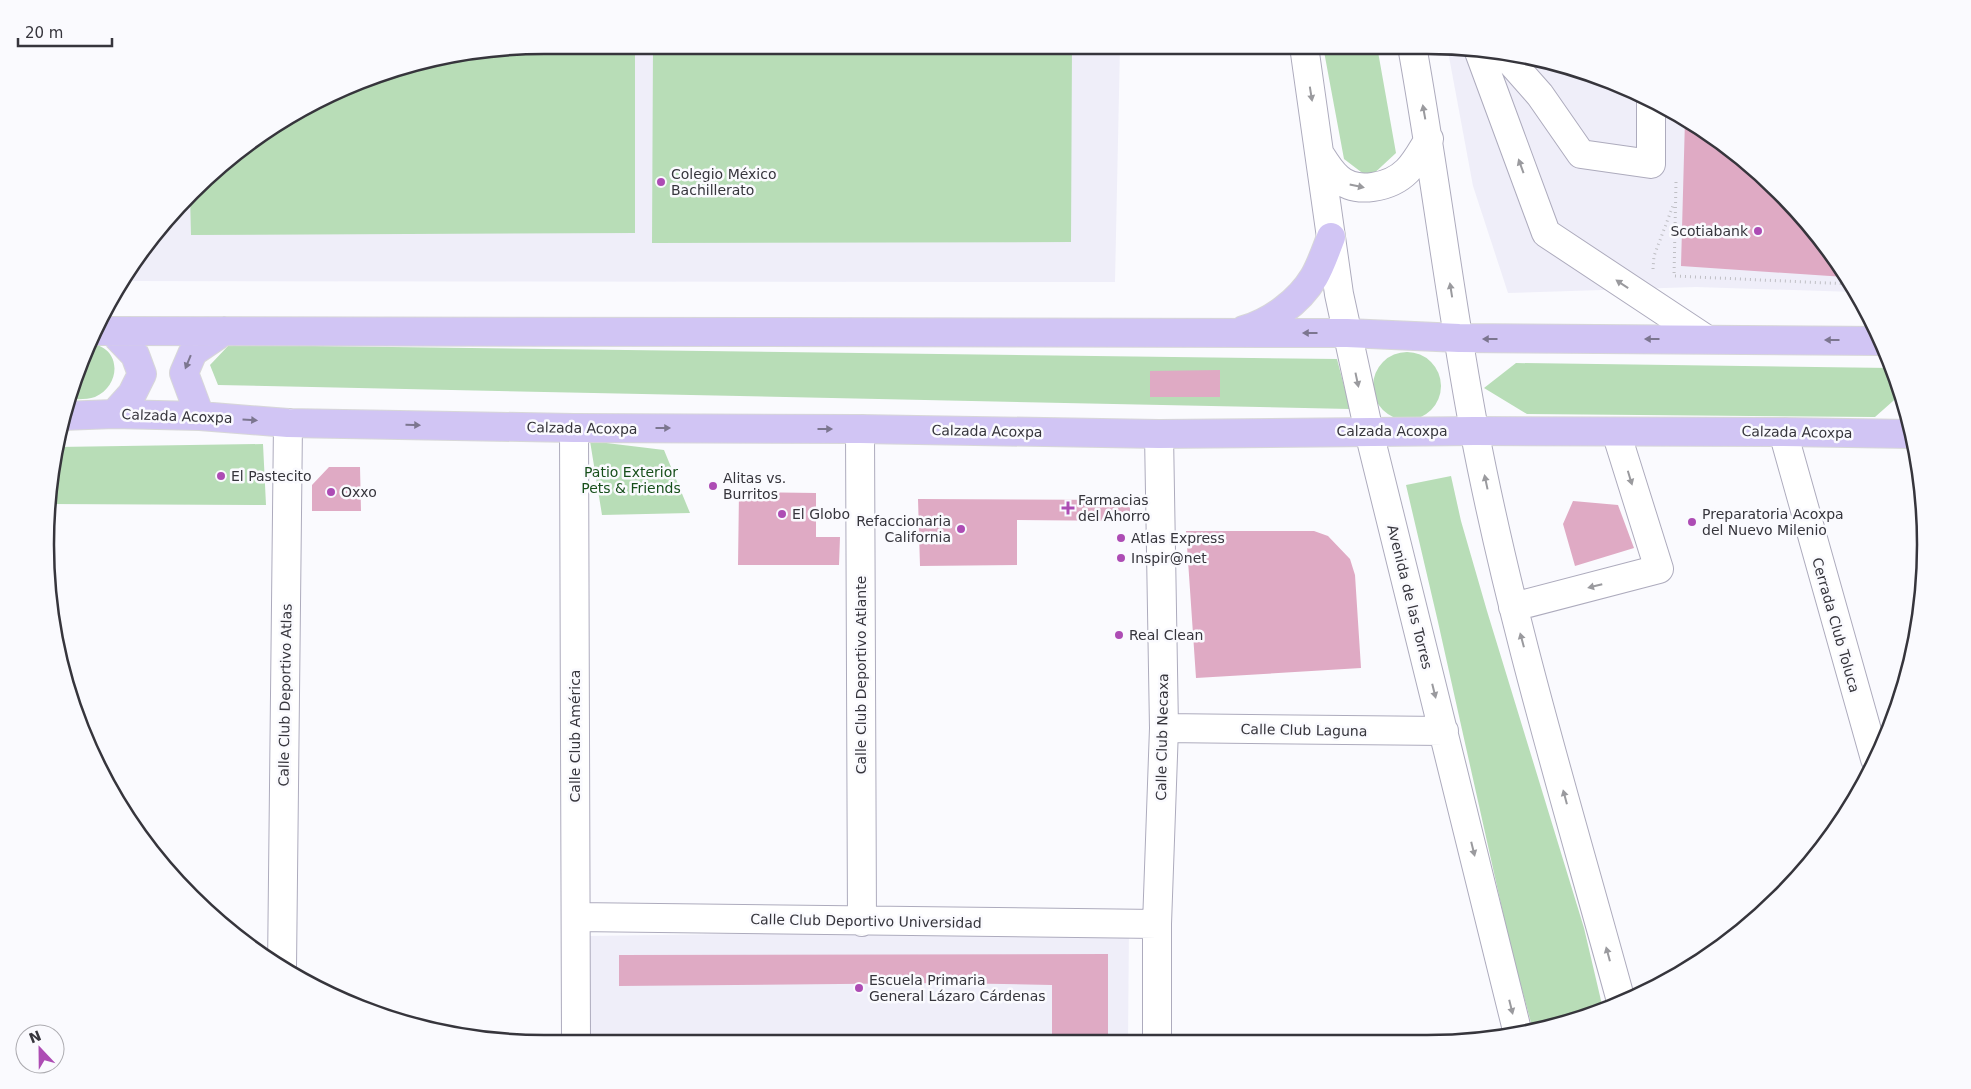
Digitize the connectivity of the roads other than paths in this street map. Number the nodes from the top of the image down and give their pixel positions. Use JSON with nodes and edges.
{"nodes":[{"id":1,"x":1305,"y":54,"type":"edge"},
{"id":2,"x":1413,"y":54,"type":"edge"},
{"id":3,"x":1481,"y":57,"type":"edge"},
{"id":4,"x":1510,"y":61,"type":"edge"},
{"id":5,"x":1651,"y":108,"type":"edge"},
{"id":6,"x":1429,"y":139,"type":"junction"},
{"id":7,"x":1321,"y":156,"type":"junction"},
{"id":8,"x":1331,"y":237,"type":"junction"},
{"id":9,"x":104,"y":331,"type":"edge"},
{"id":10,"x":224,"y":331,"type":"junction"},
{"id":11,"x":1235,"y":333,"type":"junction"},
{"id":12,"x":1347,"y":333,"type":"junction"},
{"id":13,"x":1459,"y":338,"type":"junction"},
{"id":14,"x":1706,"y":340,"type":"junction"},
{"id":15,"x":1873,"y":341,"type":"edge"},
{"id":16,"x":114,"y":414,"type":"junction"},
{"id":17,"x":70,"y":416,"type":"edge"},
{"id":18,"x":200,"y":416,"type":"junction"},
{"id":19,"x":288,"y":422,"type":"junction"},
{"id":20,"x":574,"y":428,"type":"junction"},
{"id":21,"x":860,"y":429,"type":"junction"},
{"id":22,"x":1475,"y":431,"type":"junction"},
{"id":23,"x":1368,"y":432,"type":"junction"},
{"id":24,"x":1616,"y":432,"type":"junction"},
{"id":25,"x":1783,"y":432,"type":"junction"},
{"id":26,"x":1159,"y":434,"type":"junction"},
{"id":27,"x":1905,"y":434,"type":"edge"},
{"id":28,"x":1513,"y":607,"type":"junction"},
{"id":29,"x":1164,"y":728,"type":"junction"},
{"id":30,"x":1444,"y":731,"type":"junction"},
{"id":31,"x":1872,"y":750,"type":"edge"},
{"id":32,"x":576,"y":917,"type":"junction"},
{"id":33,"x":862,"y":922,"type":"junction"},
{"id":34,"x":1157,"y":924,"type":"junction"},
{"id":35,"x":282,"y":959,"type":"edge"},
{"id":36,"x":1620,"y":996,"type":"edge"},
{"id":37,"x":1516,"y":1027,"type":"edge"},
{"id":38,"x":576,"y":1035,"type":"edge"},
{"id":39,"x":1156,"y":1035,"type":"edge"}],
"edges":[{"from":1,"to":7,"type":"street","name":"Avenida de las Torres","one_way":true},
{"from":6,"to":2,"type":"street","one_way":true},
{"from":14,"to":3,"type":"street","one_way":true},
{"from":4,"to":5,"type":"street"},
{"from":7,"to":6,"type":"street","name":"Avenida de las Torres","one_way":true},
{"from":13,"to":6,"type":"street","one_way":true},
{"from":7,"to":8,"type":"street","name":"Avenida de las Torres"},
{"from":8,"to":11,"type":"main road"},
{"from":8,"to":12,"type":"street","name":"Avenida de las Torres"},
{"from":9,"to":10,"type":"main road"},
{"from":9,"to":16,"type":"main road"},
{"from":10,"to":11,"type":"main road"},
{"from":10,"to":18,"type":"main road","one_way":true},
{"from":12,"to":11,"type":"main road","one_way":true},
{"from":12,"to":13,"type":"main road"},
{"from":12,"to":23,"type":"street","name":"Avenida de las Torres","one_way":true},
{"from":14,"to":13,"type":"main road","one_way":true},
{"from":13,"to":22,"type":"street"},
{"from":15,"to":14,"type":"main road","one_way":true},
{"from":16,"to":17,"type":"main road","name":"Calzada Acoxpa"},
{"from":16,"to":18,"type":"main road","name":"Calzada Acoxpa"},
{"from":18,"to":19,"type":"main road","name":"Calzada Acoxpa","one_way":true},
{"from":19,"to":20,"type":"main road","name":"Calzada Acoxpa","one_way":true},
{"from":19,"to":35,"type":"street","name":"Calle Club Deportivo Atlas"},
{"from":20,"to":21,"type":"main road","name":"Calzada Acoxpa","one_way":true},
{"from":20,"to":32,"type":"street","name":"Calle Club América"},
{"from":21,"to":26,"type":"main road","name":"Calzada Acoxpa"},
{"from":21,"to":33,"type":"street","name":"Calle Club Deportivo Atlante"},
{"from":22,"to":23,"type":"main road","name":"Calzada Acoxpa"},
{"from":22,"to":24,"type":"main road","name":"Calzada Acoxpa"},
{"from":28,"to":22,"type":"street","one_way":true},
{"from":23,"to":26,"type":"main road","name":"Calzada Acoxpa"},
{"from":23,"to":30,"type":"street","name":"Avenida de las Torres","one_way":true},
{"from":24,"to":25,"type":"main road","name":"Calzada Acoxpa"},
{"from":24,"to":28,"type":"street","one_way":true},
{"from":25,"to":27,"type":"main road","name":"Calzada Acoxpa"},
{"from":25,"to":31,"type":"street","name":"Cerrada Club Toluca"},
{"from":26,"to":29,"type":"street","name":"Calle Club Necaxa"},
{"from":36,"to":28,"type":"street","one_way":true},
{"from":29,"to":30,"type":"street","name":"Calle Club Laguna"},
{"from":29,"to":34,"type":"street","name":"Calle Club Necaxa"},
{"from":30,"to":37,"type":"street","name":"Avenida de las Torres","one_way":true},
{"from":32,"to":33,"type":"street","name":"Calle Club Deportivo Universidad"},
{"from":32,"to":38,"type":"street","name":"Calle Club América"},
{"from":33,"to":34,"type":"street","name":"Calle Club Deportivo Universidad"},
{"from":34,"to":39,"type":"street","name":"Calle Club Necaxa"}]}
